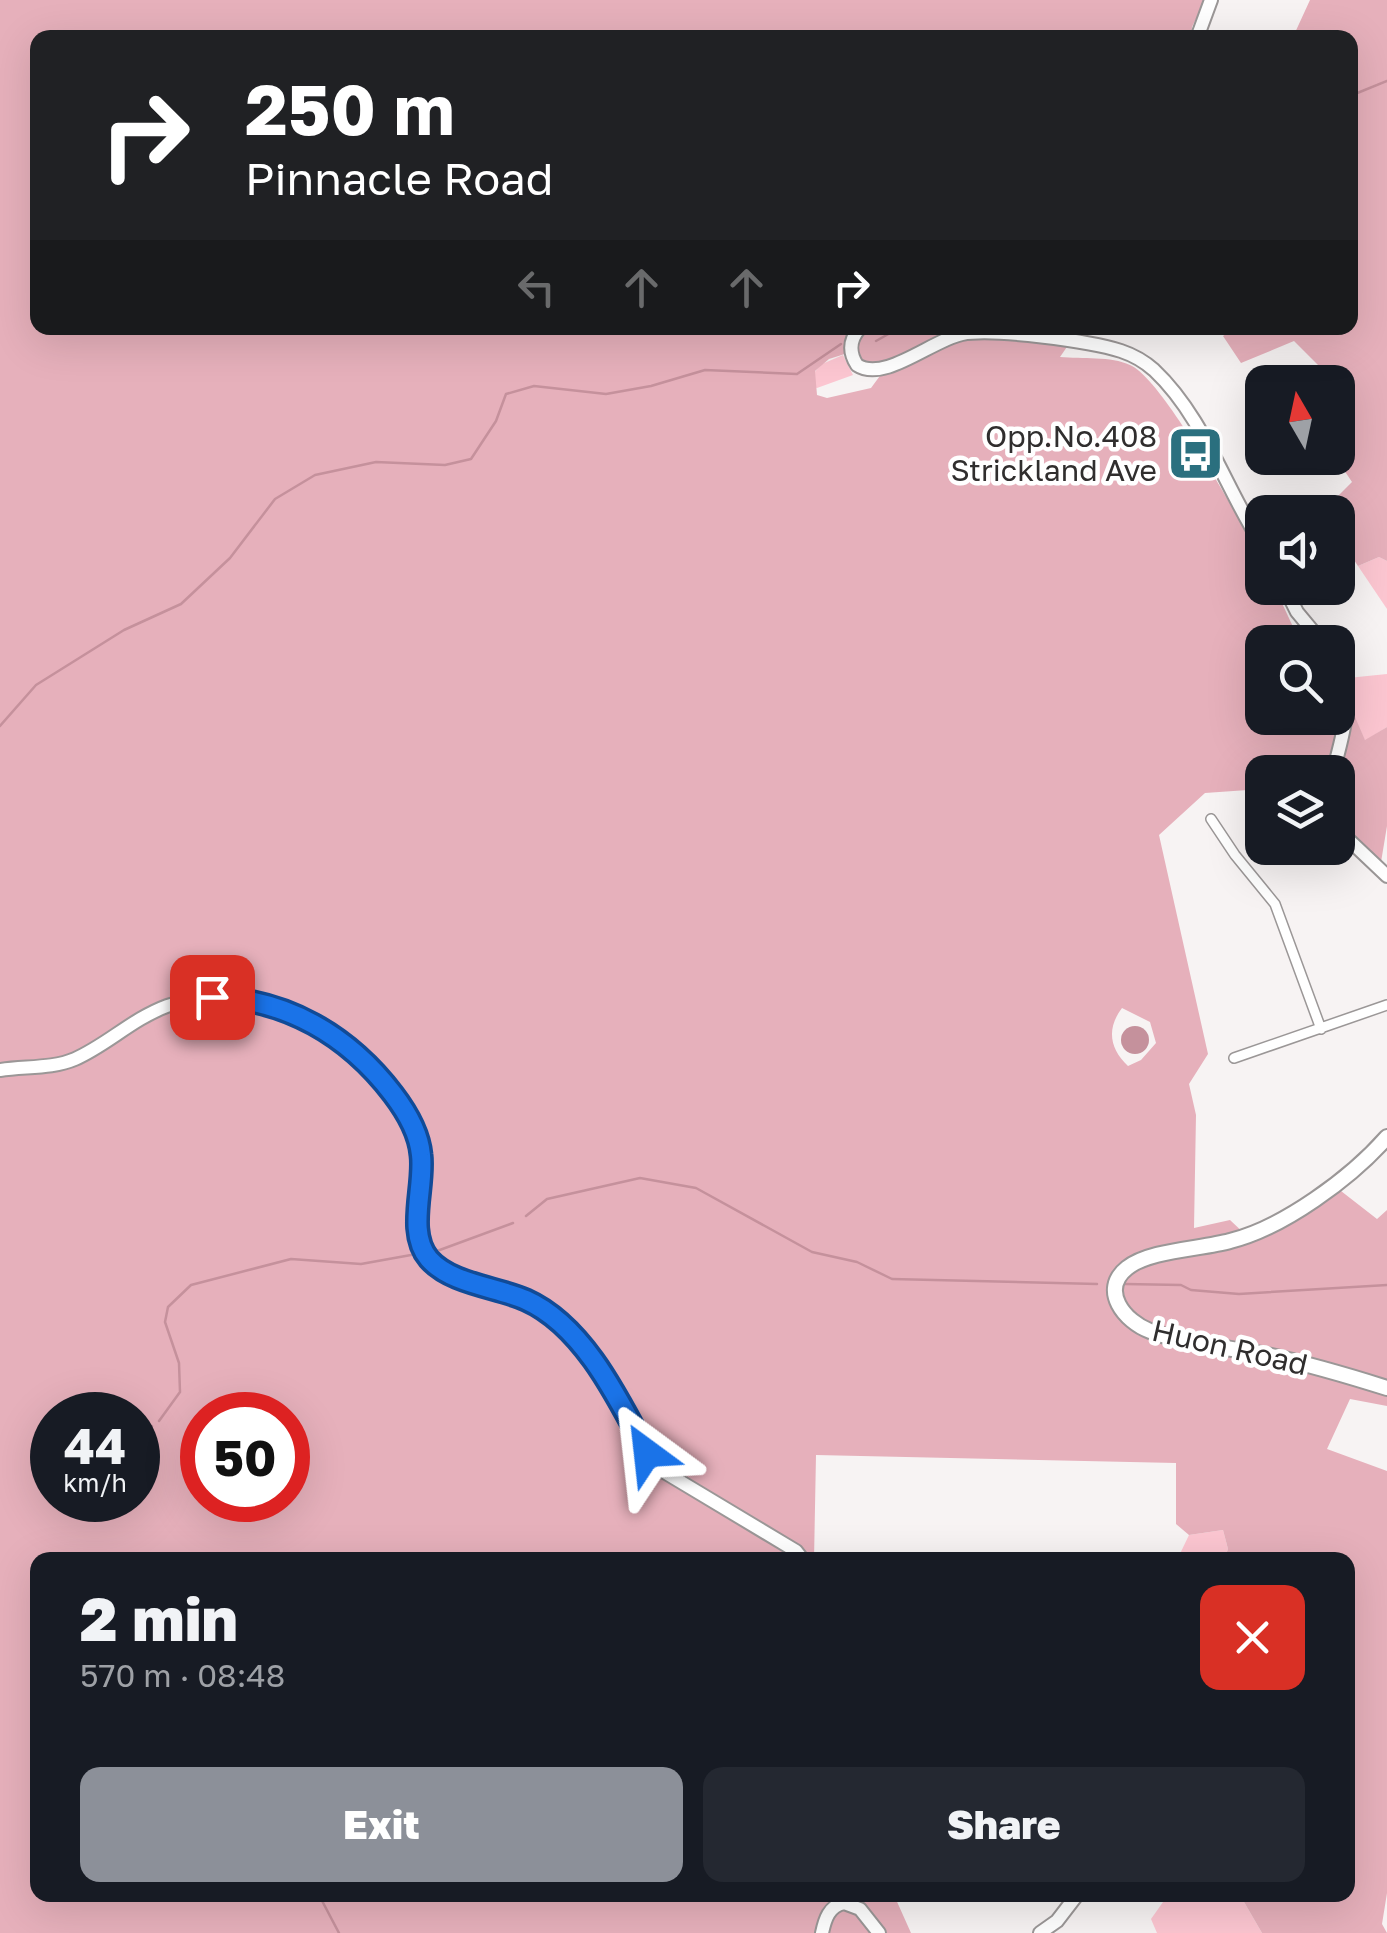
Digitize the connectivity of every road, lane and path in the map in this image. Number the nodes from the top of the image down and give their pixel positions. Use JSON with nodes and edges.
{"nodes":[{"id":1,"x":1212,"y":0,"type":"edge"},
{"id":2,"x":1200,"y":30,"type":"edge"},
{"id":3,"x":855,"y":335,"type":"edge"},
{"id":4,"x":960,"y":335,"type":"edge"},
{"id":5,"x":1006,"y":335,"type":"edge"},
{"id":6,"x":1245,"y":515,"type":"edge"},
{"id":7,"x":1211,"y":819,"type":"dead end"},
{"id":8,"x":1355,"y":846,"type":"edge"},
{"id":9,"x":1387,"y":876,"type":"edge"},
{"id":10,"x":1387,"y":1005,"type":"edge"},
{"id":11,"x":1321,"y":1029,"type":"junction"},
{"id":12,"x":1234,"y":1058,"type":"dead end"},
{"id":13,"x":0,"y":1070,"type":"edge"},
{"id":14,"x":1387,"y":1137,"type":"edge"},
{"id":15,"x":1387,"y":1388,"type":"edge"},
{"id":16,"x":797,"y":1552,"type":"edge"},
{"id":17,"x":1072,"y":1902,"type":"edge"},
{"id":18,"x":822,"y":1933,"type":"edge"},
{"id":19,"x":879,"y":1933,"type":"edge"},
{"id":20,"x":1040,"y":1933,"type":"edge"}],
"edges":[{"from":1,"to":2,"type":"main road"},
{"from":3,"to":4,"type":"main road"},
{"from":5,"to":6,"type":"main road"},
{"from":7,"to":11,"type":"street"},
{"from":8,"to":9,"type":"main road"},
{"from":10,"to":11,"type":"street"},
{"from":11,"to":12,"type":"street"},
{"from":13,"to":16,"type":"main road"},
{"from":14,"to":15,"type":"main road","name":"Huon Road"},
{"from":17,"to":20,"type":"main road"},
{"from":18,"to":19,"type":"main road"}]}
